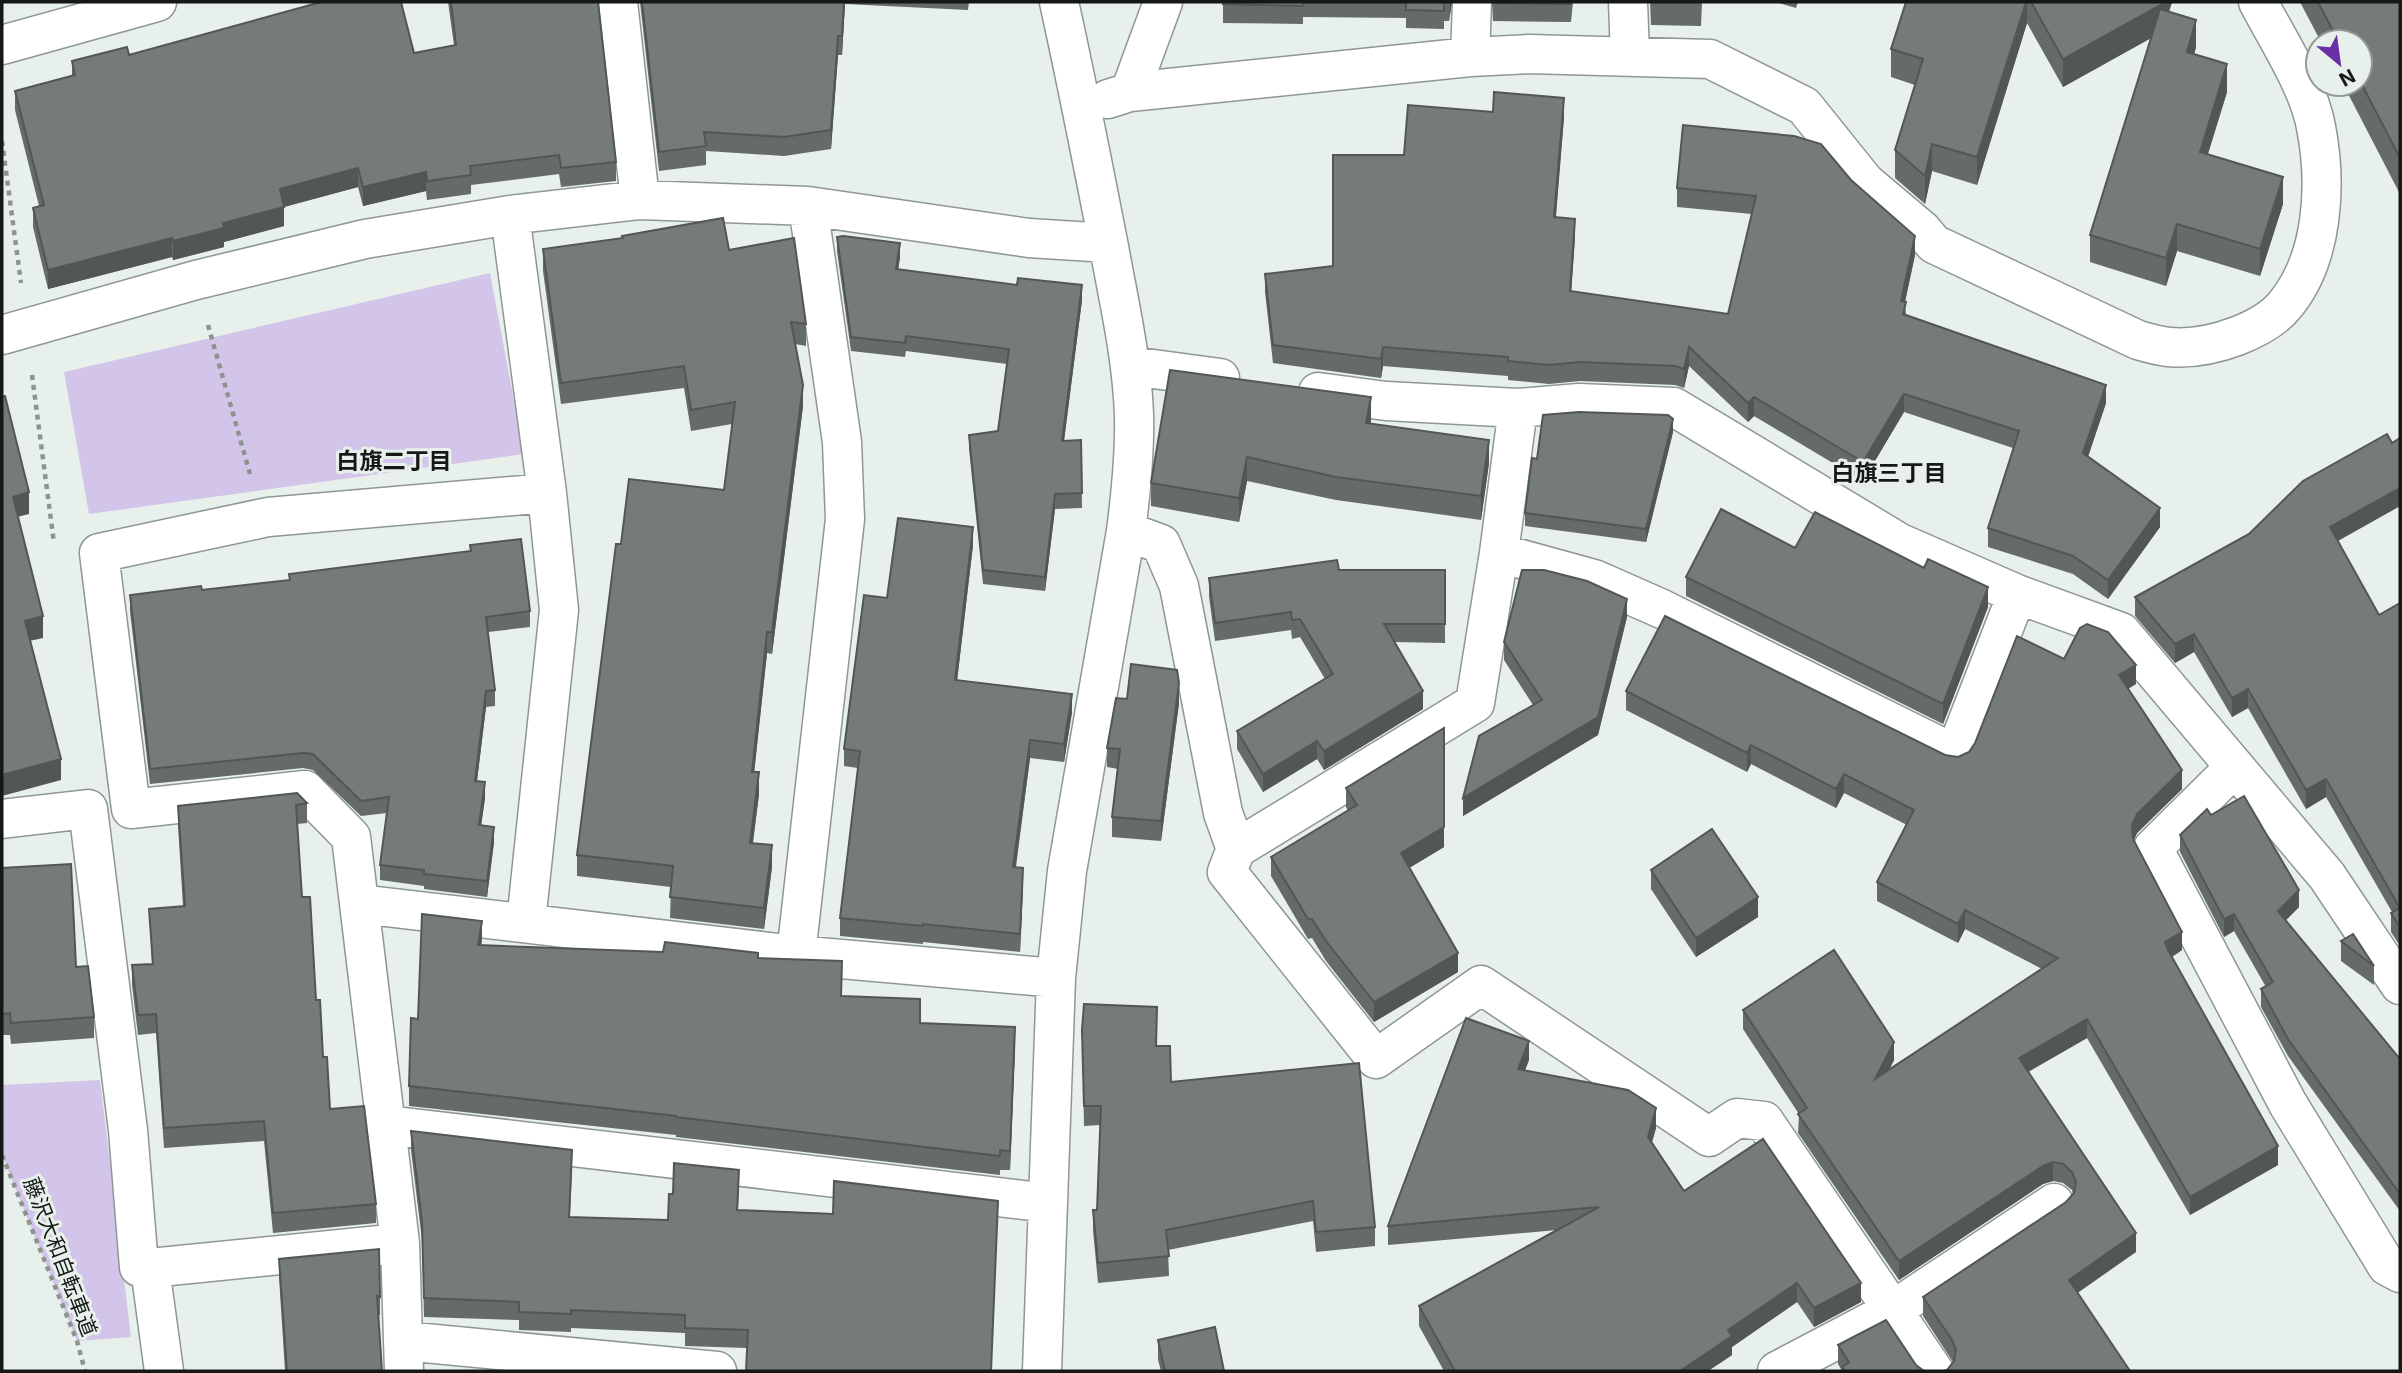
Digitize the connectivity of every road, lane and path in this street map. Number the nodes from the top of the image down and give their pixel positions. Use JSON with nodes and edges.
{"nodes":[{"id":1,"x":157,"y":2,"type":"edge"},
{"id":2,"x":618,"y":2,"type":"edge"},
{"id":3,"x":1059,"y":2,"type":"edge"},
{"id":4,"x":1163,"y":2,"type":"edge"},
{"id":5,"x":1472,"y":2,"type":"edge"},
{"id":6,"x":1629,"y":2,"type":"edge"},
{"id":7,"x":2258,"y":2,"type":"edge"},
{"id":8,"x":2,"y":45,"type":"edge"},
{"id":9,"x":1630,"y":56,"type":"junction"},
{"id":10,"x":1470,"y":57,"type":"junction"},
{"id":11,"x":1130,"y":92,"type":"junction"},
{"id":12,"x":1082,"y":106,"type":"junction"},
{"id":13,"x":2,"y":141,"type":"edge"},
{"id":14,"x":640,"y":200,"type":"junction"},
{"id":15,"x":807,"y":206,"type":"junction"},
{"id":16,"x":510,"y":215,"type":"junction"},
{"id":17,"x":1108,"y":243,"type":"junction"},
{"id":18,"x":196,"y":280,"type":"junction"},
{"id":19,"x":14,"y":332,"type":"edge"},
{"id":20,"x":1131,"y":366,"type":"junction"},
{"id":21,"x":1518,"y":408,"type":"junction"},
{"id":22,"x":547,"y":493,"type":"junction"},
{"id":23,"x":268,"y":517,"type":"junction"},
{"id":24,"x":1126,"y":531,"type":"junction"},
{"id":25,"x":55,"y":548,"type":"dead end"},
{"id":26,"x":1499,"y":553,"type":"junction"},
{"id":27,"x":2017,"y":594,"type":"junction"},
{"id":28,"x":2235,"y":767,"type":"junction"},
{"id":29,"x":2,"y":819,"type":"edge"},
{"id":30,"x":1236,"y":849,"type":"junction"},
{"id":31,"x":360,"y":904,"type":"junction"},
{"id":32,"x":526,"y":922,"type":"junction"},
{"id":33,"x":796,"y":955,"type":"junction"},
{"id":34,"x":1056,"y":978,"type":"junction"},
{"id":35,"x":2400,"y":985,"type":"edge"},
{"id":36,"x":387,"y":1125,"type":"junction"},
{"id":37,"x":2,"y":1155,"type":"edge"},
{"id":38,"x":1048,"y":1203,"type":"junction"},
{"id":39,"x":2054,"y":1203,"type":"dead end"},
{"id":40,"x":400,"y":1243,"type":"junction"},
{"id":41,"x":150,"y":1268,"type":"junction"},
{"id":42,"x":2400,"y":1273,"type":"edge"},
{"id":43,"x":1893,"y":1310,"type":"junction"},
{"id":44,"x":404,"y":1356,"type":"edge"},
{"id":45,"x":85,"y":1371,"type":"edge"},
{"id":46,"x":164,"y":1371,"type":"edge"},
{"id":47,"x":717,"y":1371,"type":"edge"},
{"id":48,"x":1042,"y":1371,"type":"edge"},
{"id":49,"x":1777,"y":1371,"type":"edge"},
{"id":50,"x":1934,"y":1371,"type":"edge"}],
"edges":[{"from":1,"to":8,"type":"street"},
{"from":2,"to":14,"type":"street"},
{"from":3,"to":12,"type":"street"},
{"from":4,"to":11,"type":"street"},
{"from":5,"to":10,"type":"street"},
{"from":6,"to":9,"type":"street"},
{"from":7,"to":9,"type":"street"},
{"from":9,"to":10,"type":"street"},
{"from":10,"to":11,"type":"street"},
{"from":11,"to":12,"type":"street"},
{"from":12,"to":17,"type":"street"},
{"from":13,"to":19,"type":"path"},
{"from":14,"to":15,"type":"street"},
{"from":14,"to":16,"type":"street"},
{"from":15,"to":17,"type":"street"},
{"from":15,"to":33,"type":"street"},
{"from":16,"to":18,"type":"street"},
{"from":16,"to":22,"type":"street"},
{"from":17,"to":20,"type":"street"},
{"from":18,"to":19,"type":"street"},
{"from":18,"to":23,"type":"path"},
{"from":19,"to":25,"type":"path"},
{"from":20,"to":21,"type":"street"},
{"from":20,"to":24,"type":"street"},
{"from":21,"to":26,"type":"street"},
{"from":21,"to":27,"type":"street"},
{"from":22,"to":23,"type":"street"},
{"from":22,"to":32,"type":"street"},
{"from":23,"to":31,"type":"street"},
{"from":24,"to":30,"type":"street"},
{"from":24,"to":34,"type":"street"},
{"from":26,"to":27,"type":"street"},
{"from":26,"to":30,"type":"street"},
{"from":27,"to":28,"type":"street"},
{"from":28,"to":35,"type":"street"},
{"from":28,"to":42,"type":"street"},
{"from":29,"to":41,"type":"street"},
{"from":30,"to":43,"type":"street"},
{"from":31,"to":32,"type":"street"},
{"from":31,"to":36,"type":"street"},
{"from":32,"to":33,"type":"street"},
{"from":33,"to":34,"type":"street"},
{"from":34,"to":38,"type":"street"},
{"from":36,"to":38,"type":"street"},
{"from":36,"to":40,"type":"street"},
{"from":37,"to":45,"type":"path","name":"藤沢大和自転車道"},
{"from":38,"to":48,"type":"street"},
{"from":39,"to":43,"type":"street"},
{"from":40,"to":41,"type":"street"},
{"from":40,"to":44,"type":"street"},
{"from":41,"to":46,"type":"street"},
{"from":43,"to":49,"type":"street"},
{"from":43,"to":50,"type":"street"},
{"from":44,"to":47,"type":"street"}]}
